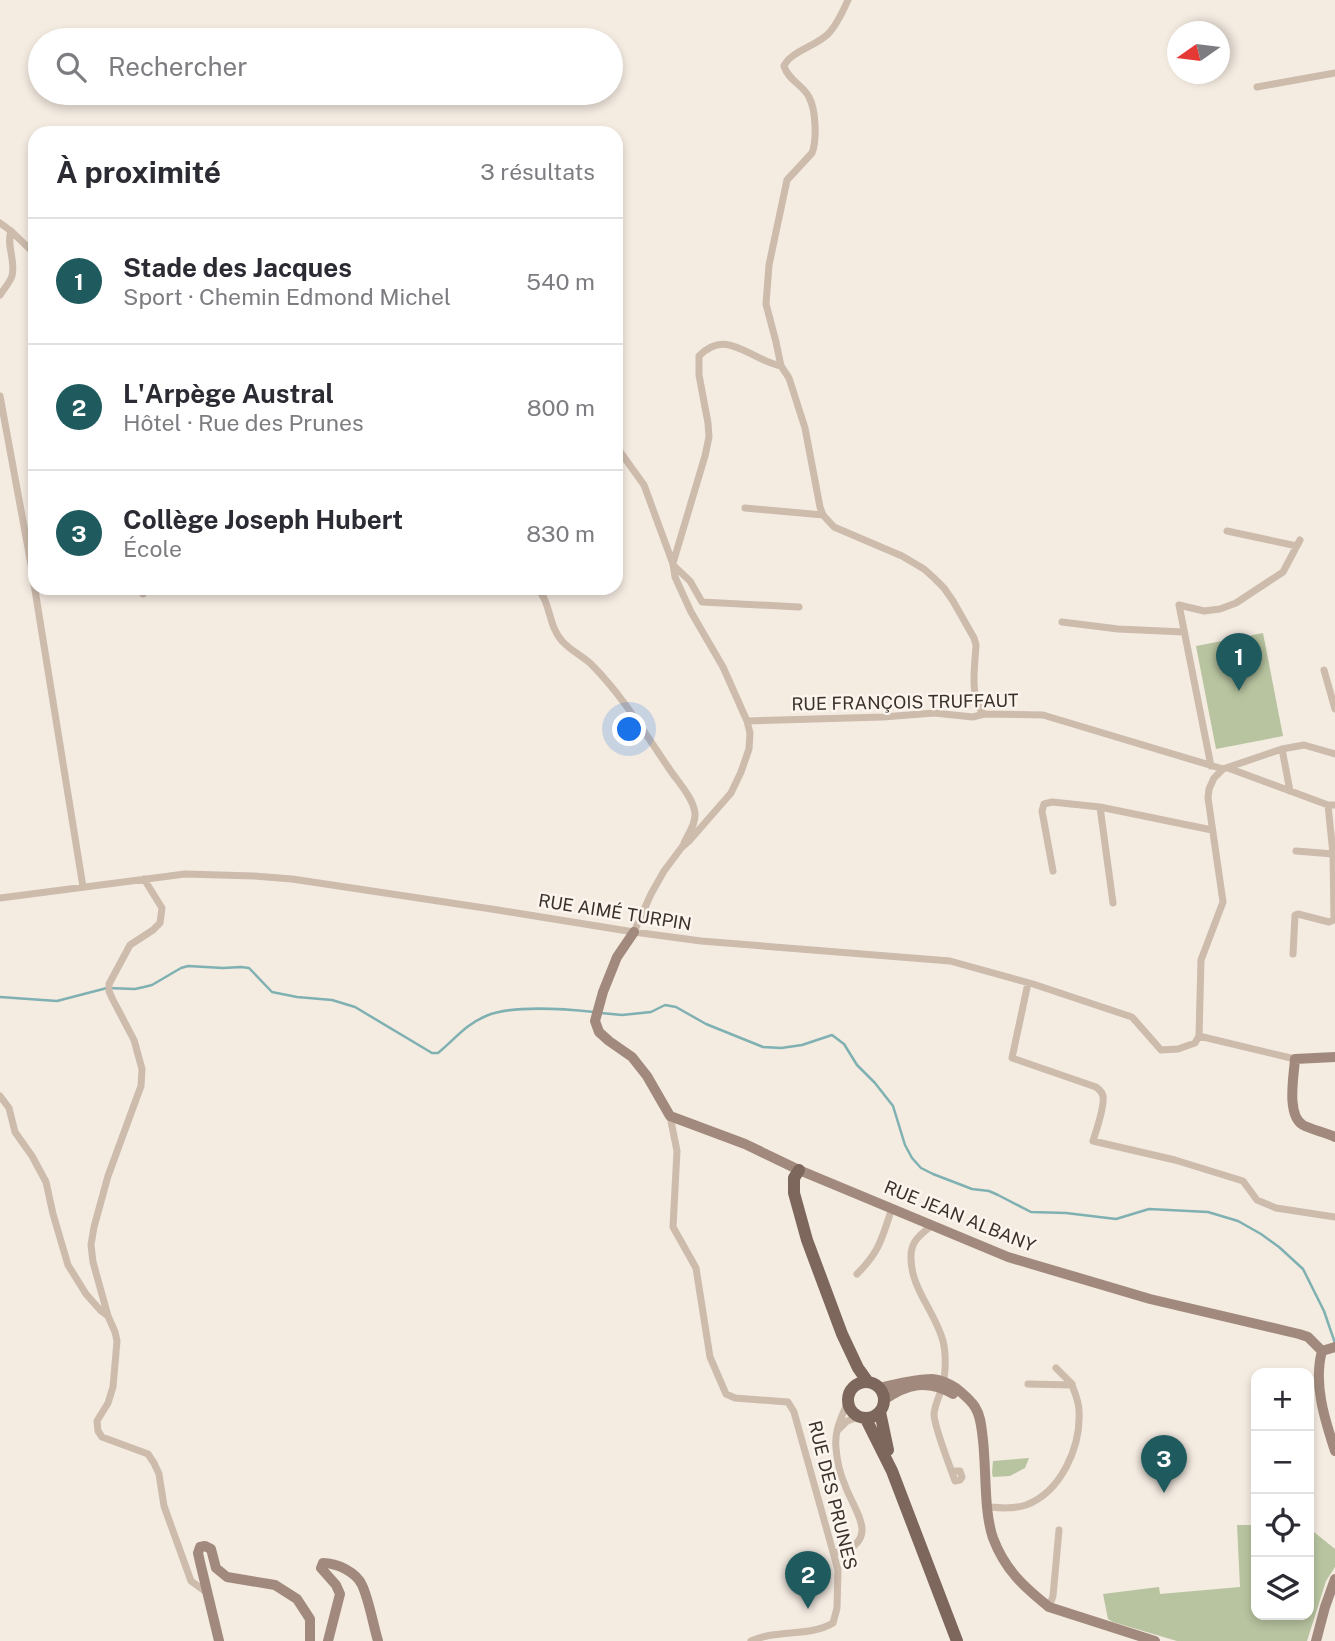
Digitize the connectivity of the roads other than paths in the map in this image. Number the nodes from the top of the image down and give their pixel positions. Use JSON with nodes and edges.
{"nodes":[{"id":1,"x":848,"y":0,"type":"edge"},
{"id":2,"x":1335,"y":73,"type":"edge"},
{"id":3,"x":1257,"y":87,"type":"dead end"},
{"id":4,"x":0,"y":223,"type":"edge"},
{"id":5,"x":10,"y":231,"type":"junction"},
{"id":6,"x":28,"y":248,"type":"edge"},
{"id":7,"x":0,"y":295,"type":"edge"},
{"id":8,"x":780,"y":366,"type":"junction"},
{"id":9,"x":0,"y":396,"type":"edge"},
{"id":10,"x":2,"y":421,"type":"edge"},
{"id":11,"x":623,"y":456,"type":"edge"},
{"id":12,"x":745,"y":508,"type":"dead end"},
{"id":13,"x":823,"y":515,"type":"junction"},
{"id":14,"x":1227,"y":531,"type":"dead end"},
{"id":15,"x":28,"y":541,"type":"edge"},
{"id":16,"x":673,"y":564,"type":"junction"},
{"id":17,"x":38,"y":595,"type":"edge"},
{"id":18,"x":543,"y":595,"type":"edge"},
{"id":19,"x":799,"y":607,"type":"dead end"},
{"id":20,"x":1062,"y":622,"type":"dead end"},
{"id":21,"x":1184,"y":632,"type":"junction"},
{"id":22,"x":1324,"y":670,"type":"dead end"},
{"id":23,"x":1335,"y":709,"type":"edge"},
{"id":24,"x":984,"y":714,"type":"junction"},
{"id":25,"x":747,"y":721,"type":"junction"},
{"id":26,"x":1282,"y":749,"type":"junction"},
{"id":27,"x":1335,"y":754,"type":"edge"},
{"id":28,"x":1211,"y":766,"type":"junction"},
{"id":29,"x":1226,"y":769,"type":"junction"},
{"id":30,"x":1290,"y":791,"type":"junction"},
{"id":31,"x":1331,"y":805,"type":"edge"},
{"id":32,"x":1100,"y":807,"type":"junction"},
{"id":33,"x":1212,"y":830,"type":"junction"},
{"id":34,"x":682,"y":847,"type":"junction"},
{"id":35,"x":1296,"y":851,"type":"dead end"},
{"id":36,"x":1333,"y":854,"type":"junction"},
{"id":37,"x":1053,"y":870,"type":"dead end"},
{"id":38,"x":144,"y":879,"type":"junction"},
{"id":39,"x":83,"y":887,"type":"junction"},
{"id":40,"x":0,"y":898,"type":"edge"},
{"id":41,"x":1114,"y":903,"type":"dead end"},
{"id":42,"x":1335,"y":920,"type":"edge"},
{"id":43,"x":634,"y":932,"type":"junction"},
{"id":44,"x":1293,"y":954,"type":"dead end"},
{"id":45,"x":1028,"y":983,"type":"junction"},
{"id":46,"x":1199,"y":1036,"type":"junction"},
{"id":47,"x":1335,"y":1057,"type":"edge"},
{"id":48,"x":1295,"y":1059,"type":"junction"},
{"id":49,"x":0,"y":1096,"type":"edge"},
{"id":50,"x":670,"y":1116,"type":"junction"},
{"id":51,"x":1335,"y":1137,"type":"edge"},
{"id":52,"x":799,"y":1170,"type":"junction"},
{"id":53,"x":892,"y":1208,"type":"junction"},
{"id":54,"x":1335,"y":1217,"type":"edge"},
{"id":55,"x":931,"y":1226,"type":"junction"},
{"id":56,"x":856,"y":1274,"type":"dead end"},
{"id":57,"x":108,"y":1316,"type":"junction"},
{"id":58,"x":842,"y":1334,"type":"junction"},
{"id":59,"x":1328,"y":1349,"type":"edge"},
{"id":60,"x":1056,"y":1368,"type":"dead end"},
{"id":61,"x":943,"y":1384,"type":"junction"},
{"id":62,"x":1028,"y":1384,"type":"dead end"},
{"id":63,"x":1072,"y":1385,"type":"junction"},
{"id":64,"x":853,"y":1388,"type":"junction"},
{"id":65,"x":878,"y":1396,"type":"junction"},
{"id":66,"x":848,"y":1401,"type":"junction"},
{"id":67,"x":862,"y":1418,"type":"junction"},
{"id":68,"x":836,"y":1433,"type":"junction"},
{"id":69,"x":1335,"y":1451,"type":"edge"},
{"id":70,"x":892,"y":1471,"type":"junction"},
{"id":71,"x":952,"y":1471,"type":"dead end"},
{"id":72,"x":988,"y":1507,"type":"junction"},
{"id":73,"x":1059,"y":1530,"type":"dead end"},
{"id":74,"x":834,"y":1553,"type":"junction"},
{"id":75,"x":1335,"y":1579,"type":"edge"},
{"id":76,"x":206,"y":1591,"type":"junction"},
{"id":77,"x":1049,"y":1607,"type":"junction"},
{"id":78,"x":1150,"y":1640,"type":"edge"},
{"id":79,"x":219,"y":1641,"type":"edge"},
{"id":80,"x":310,"y":1641,"type":"edge"},
{"id":81,"x":328,"y":1641,"type":"edge"},
{"id":82,"x":378,"y":1641,"type":"edge"},
{"id":83,"x":751,"y":1641,"type":"edge"},
{"id":84,"x":957,"y":1641,"type":"edge"},
{"id":85,"x":1316,"y":1641,"type":"edge"}],
"edges":[{"from":1,"to":8,"type":"street"},
{"from":2,"to":3,"type":"street"},
{"from":4,"to":5,"type":"street"},
{"from":5,"to":6,"type":"street"},
{"from":5,"to":7,"type":"street"},
{"from":8,"to":13,"type":"street"},
{"from":8,"to":16,"type":"street"},
{"from":9,"to":10,"type":"street"},
{"from":10,"to":15,"type":"street"},
{"from":11,"to":16,"type":"street"},
{"from":12,"to":13,"type":"street"},
{"from":13,"to":24,"type":"street"},
{"from":14,"to":21,"type":"street"},
{"from":16,"to":19,"type":"street"},
{"from":16,"to":25,"type":"street"},
{"from":17,"to":39,"type":"street"},
{"from":18,"to":34,"type":"street"},
{"from":20,"to":21,"type":"street"},
{"from":21,"to":28,"type":"street"},
{"from":22,"to":23,"type":"street"},
{"from":24,"to":25,"type":"street","name":"RUE FRANÇOIS TRUFFAUT"},
{"from":24,"to":28,"type":"street","name":"RUE FRANÇOIS TRUFFAUT"},
{"from":25,"to":34,"type":"street"},
{"from":26,"to":27,"type":"street"},
{"from":26,"to":29,"type":"street"},
{"from":26,"to":30,"type":"street"},
{"from":28,"to":29,"type":"street","name":"RUE FRANÇOIS TRUFFAUT"},
{"from":29,"to":30,"type":"street","name":"RUE FRANÇOIS TRUFFAUT"},
{"from":29,"to":33,"type":"street"},
{"from":30,"to":31,"type":"street","name":"RUE FRANÇOIS TRUFFAUT"},
{"from":31,"to":36,"type":"street"},
{"from":32,"to":33,"type":"street"},
{"from":32,"to":37,"type":"street"},
{"from":32,"to":41,"type":"street"},
{"from":33,"to":46,"type":"street"},
{"from":34,"to":43,"type":"street"},
{"from":35,"to":36,"type":"street"},
{"from":36,"to":42,"type":"street"},
{"from":38,"to":39,"type":"street","name":"RUE AIMÉ TURPIN"},
{"from":38,"to":43,"type":"street","name":"RUE AIMÉ TURPIN"},
{"from":38,"to":57,"type":"street"},
{"from":39,"to":40,"type":"street","name":"RUE AIMÉ TURPIN"},
{"from":42,"to":44,"type":"street"},
{"from":43,"to":45,"type":"street","name":"RUE AIMÉ TURPIN"},
{"from":43,"to":50,"type":"street","name":"RUE DES PRUNES"},
{"from":45,"to":46,"type":"street","name":"RUE AIMÉ TURPIN"},
{"from":45,"to":54,"type":"street"},
{"from":46,"to":48,"type":"street"},
{"from":47,"to":48,"type":"street"},
{"from":48,"to":51,"type":"street"},
{"from":49,"to":57,"type":"street"},
{"from":50,"to":52,"type":"street","name":"RUE JEAN ALBANY"},
{"from":50,"to":74,"type":"street","name":"RUE DES PRUNES"},
{"from":52,"to":53,"type":"street","name":"RUE JEAN ALBANY"},
{"from":52,"to":58,"type":"main road"},
{"from":53,"to":55,"type":"street","name":"RUE JEAN ALBANY"},
{"from":53,"to":56,"type":"street"},
{"from":55,"to":59,"type":"street","name":"RUE JEAN ALBANY"},
{"from":55,"to":61,"type":"street"},
{"from":57,"to":76,"type":"street"},
{"from":58,"to":64,"type":"main road"},
{"from":58,"to":65,"type":"main road"},
{"from":59,"to":69,"type":"street"},
{"from":60,"to":63,"type":"street"},
{"from":61,"to":65,"type":"street"},
{"from":61,"to":71,"type":"street"},
{"from":61,"to":72,"type":"street"},
{"from":62,"to":63,"type":"street"},
{"from":63,"to":72,"type":"street"},
{"from":64,"to":65,"type":"main road"},
{"from":64,"to":66,"type":"main road"},
{"from":65,"to":67,"type":"main road"},
{"from":65,"to":70,"type":"main road"},
{"from":66,"to":67,"type":"main road"},
{"from":66,"to":68,"type":"street"},
{"from":67,"to":68,"type":"street"},
{"from":67,"to":70,"type":"main road"},
{"from":68,"to":74,"type":"street"},
{"from":70,"to":84,"type":"main road"},
{"from":72,"to":77,"type":"street"},
{"from":73,"to":77,"type":"street"},
{"from":74,"to":83,"type":"street","name":"RUE DES PRUNES"},
{"from":75,"to":85,"type":"street"},
{"from":76,"to":79,"type":"street"},
{"from":76,"to":80,"type":"street"},
{"from":77,"to":78,"type":"street"},
{"from":81,"to":82,"type":"street"}]}
